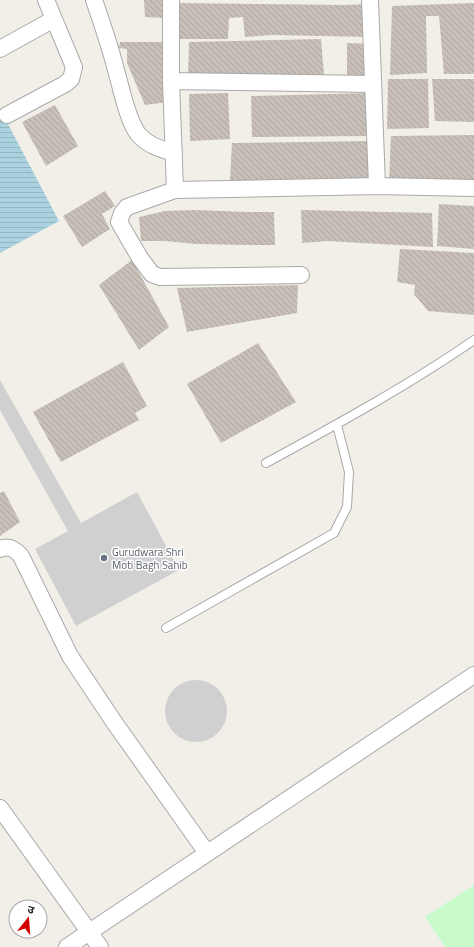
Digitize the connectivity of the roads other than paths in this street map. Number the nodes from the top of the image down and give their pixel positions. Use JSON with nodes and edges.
{"nodes":[{"id":1,"x":46,"y":0,"type":"edge"},
{"id":2,"x":94,"y":0,"type":"edge"},
{"id":3,"x":171,"y":0,"type":"edge"},
{"id":4,"x":370,"y":0,"type":"edge"},
{"id":5,"x":54,"y":20,"type":"junction"},
{"id":6,"x":0,"y":49,"type":"edge"},
{"id":7,"x":171,"y":81,"type":"junction"},
{"id":8,"x":373,"y":84,"type":"junction"},
{"id":9,"x":8,"y":115,"type":"dead end"},
{"id":10,"x":174,"y":153,"type":"junction"},
{"id":11,"x":377,"y":186,"type":"junction"},
{"id":12,"x":474,"y":188,"type":"edge"},
{"id":13,"x":175,"y":190,"type":"junction"},
{"id":14,"x":301,"y":275,"type":"dead end"},
{"id":15,"x":474,"y":340,"type":"edge"},
{"id":16,"x":337,"y":425,"type":"junction"},
{"id":17,"x":266,"y":463,"type":"dead end"},
{"id":18,"x":0,"y":549,"type":"edge"},
{"id":19,"x":166,"y":628,"type":"dead end"},
{"id":20,"x":474,"y":675,"type":"edge"},
{"id":21,"x":0,"y":808,"type":"edge"},
{"id":22,"x":207,"y":853,"type":"junction"},
{"id":23,"x":89,"y":932,"type":"junction"},
{"id":24,"x":67,"y":947,"type":"edge"},
{"id":25,"x":100,"y":947,"type":"edge"}],
"edges":[{"from":1,"to":5,"type":"street"},
{"from":2,"to":10,"type":"street"},
{"from":3,"to":7,"type":"street"},
{"from":4,"to":8,"type":"street"},
{"from":5,"to":6,"type":"street"},
{"from":5,"to":9,"type":"street"},
{"from":7,"to":8,"type":"street"},
{"from":7,"to":10,"type":"street"},
{"from":8,"to":11,"type":"street"},
{"from":10,"to":13,"type":"street"},
{"from":11,"to":12,"type":"street"},
{"from":11,"to":13,"type":"street"},
{"from":13,"to":14,"type":"street"},
{"from":15,"to":16,"type":"lane"},
{"from":16,"to":17,"type":"lane"},
{"from":16,"to":19,"type":"lane"},
{"from":18,"to":22,"type":"street"},
{"from":20,"to":22,"type":"street"},
{"from":21,"to":23,"type":"street"},
{"from":22,"to":23,"type":"street"},
{"from":23,"to":24,"type":"street"},
{"from":23,"to":25,"type":"street"}]}
